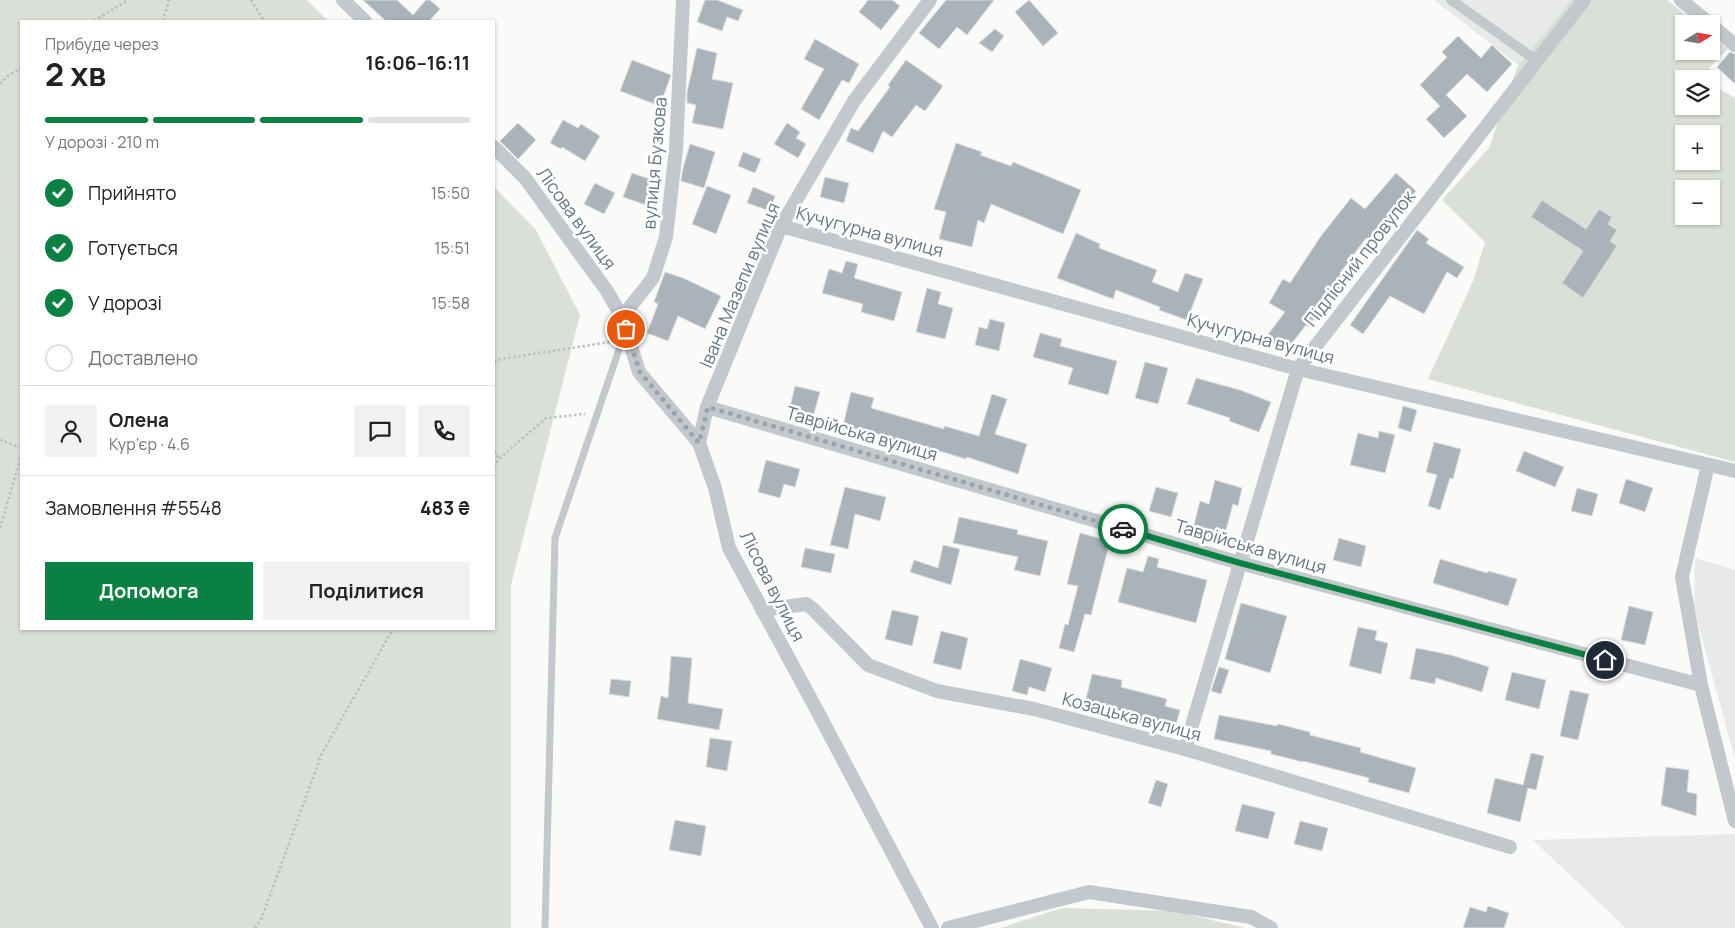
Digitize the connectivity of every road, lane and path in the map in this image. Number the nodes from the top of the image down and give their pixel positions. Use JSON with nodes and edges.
{"nodes":[{"id":1,"x":128,"y":0,"type":"edge"},
{"id":2,"x":169,"y":0,"type":"edge"},
{"id":3,"x":250,"y":0,"type":"edge"},
{"id":4,"x":343,"y":0,"type":"edge"},
{"id":5,"x":683,"y":0,"type":"edge"},
{"id":6,"x":930,"y":0,"type":"edge"},
{"id":7,"x":1451,"y":0,"type":"edge"},
{"id":8,"x":1584,"y":0,"type":"edge"},
{"id":9,"x":1682,"y":0,"type":"edge"},
{"id":10,"x":1700,"y":15,"type":"edge"},
{"id":11,"x":96,"y":20,"type":"edge"},
{"id":12,"x":163,"y":20,"type":"edge"},
{"id":13,"x":263,"y":20,"type":"edge"},
{"id":14,"x":364,"y":20,"type":"edge"},
{"id":15,"x":1720,"y":32,"type":"edge"},
{"id":16,"x":1735,"y":45,"type":"edge"},
{"id":17,"x":1536,"y":60,"type":"junction"},
{"id":18,"x":20,"y":69,"type":"edge"},
{"id":19,"x":0,"y":84,"type":"edge"},
{"id":20,"x":495,"y":148,"type":"edge"},
{"id":21,"x":781,"y":226,"type":"junction"},
{"id":22,"x":623,"y":328,"type":"junction"},
{"id":23,"x":495,"y":362,"type":"edge"},
{"id":24,"x":1298,"y":369,"type":"junction"},
{"id":25,"x":708,"y":407,"type":"junction"},
{"id":26,"x":597,"y":413,"type":"junction"},
{"id":27,"x":0,"y":440,"type":"edge"},
{"id":28,"x":699,"y":443,"type":"junction"},
{"id":29,"x":20,"y":448,"type":"edge"},
{"id":30,"x":495,"y":453,"type":"edge"},
{"id":31,"x":20,"y":459,"type":"edge"},
{"id":32,"x":499,"y":459,"type":"junction"},
{"id":33,"x":1708,"y":464,"type":"junction"},
{"id":34,"x":495,"y":465,"type":"edge"},
{"id":35,"x":1735,"y":471,"type":"edge"},
{"id":36,"x":0,"y":528,"type":"edge"},
{"id":37,"x":1240,"y":563,"type":"junction"},
{"id":38,"x":762,"y":610,"type":"junction"},
{"id":39,"x":392,"y":630,"type":"edge"},
{"id":40,"x":1701,"y":685,"type":"junction"},
{"id":41,"x":1185,"y":749,"type":"junction"},
{"id":42,"x":1735,"y":821,"type":"edge"},
{"id":43,"x":1510,"y":847,"type":"dead end"},
{"id":44,"x":255,"y":928,"type":"edge"},
{"id":45,"x":545,"y":928,"type":"edge"},
{"id":46,"x":932,"y":928,"type":"edge"},
{"id":47,"x":948,"y":928,"type":"edge"},
{"id":48,"x":1271,"y":928,"type":"edge"}],
"edges":[{"from":1,"to":11,"type":"path"},
{"from":2,"to":12,"type":"path"},
{"from":3,"to":13,"type":"path"},
{"from":4,"to":14,"type":"street"},
{"from":5,"to":22,"type":"street","name":"вулиця Бузкова"},
{"from":6,"to":21,"type":"street","name":"Івана Мазепи вулиця"},
{"from":7,"to":17,"type":"street"},
{"from":8,"to":17,"type":"street","name":"Підлісний провулок"},
{"from":9,"to":10,"type":"street"},
{"from":15,"to":16,"type":"street"},
{"from":17,"to":24,"type":"street","name":"Підлісний провулок"},
{"from":18,"to":19,"type":"path"},
{"from":20,"to":22,"type":"street","name":"Лісова вулиця"},
{"from":21,"to":24,"type":"street","name":"Кучугурна вулиця"},
{"from":21,"to":25,"type":"street","name":"Івана Мазепи вулиця"},
{"from":22,"to":23,"type":"path"},
{"from":22,"to":26,"type":"lane"},
{"from":22,"to":28,"type":"street","name":"Лісова вулиця"},
{"from":24,"to":33,"type":"street","name":"Кучугурна вулиця"},
{"from":24,"to":37,"type":"street","name":"Підлісний провулок"},
{"from":25,"to":28,"type":"street","name":"Івана Мазепи вулиця"},
{"from":25,"to":37,"type":"street","name":"Таврійська вулиця"},
{"from":26,"to":32,"type":"path"},
{"from":26,"to":45,"type":"lane"},
{"from":27,"to":29,"type":"path"},
{"from":28,"to":38,"type":"street","name":"Лісова вулиця"},
{"from":30,"to":32,"type":"path"},
{"from":31,"to":36,"type":"path"},
{"from":32,"to":34,"type":"path"},
{"from":33,"to":35,"type":"street","name":"Кучугурна вулиця"},
{"from":33,"to":40,"type":"street"},
{"from":37,"to":40,"type":"street","name":"Таврійська вулиця"},
{"from":37,"to":41,"type":"street","name":"Підлісний провулок"},
{"from":38,"to":41,"type":"street","name":"Козацька вулиця"},
{"from":38,"to":46,"type":"street","name":"Лісова вулиця"},
{"from":39,"to":44,"type":"path"},
{"from":40,"to":42,"type":"street"},
{"from":41,"to":43,"type":"street","name":"Козацька вулиця"},
{"from":47,"to":48,"type":"street"}]}
